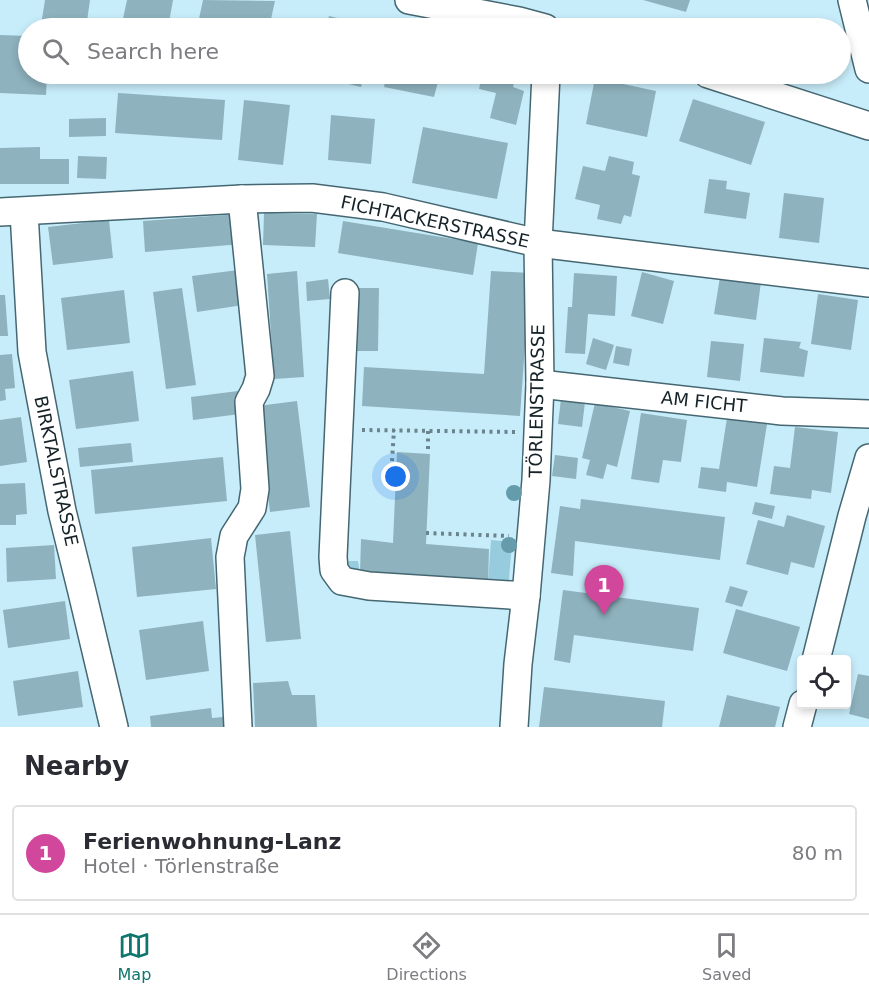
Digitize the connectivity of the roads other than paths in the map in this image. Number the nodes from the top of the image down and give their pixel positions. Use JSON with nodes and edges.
{"nodes":[{"id":1,"x":409,"y":0,"type":"edge"},
{"id":2,"x":852,"y":0,"type":"edge"},
{"id":3,"x":520,"y":10,"type":"edge"},
{"id":4,"x":869,"y":69,"type":"edge"},
{"id":5,"x":546,"y":84,"type":"edge"},
{"id":6,"x":739,"y":84,"type":"edge"},
{"id":7,"x":869,"y":126,"type":"edge"},
{"id":8,"x":242,"y":199,"type":"junction"},
{"id":9,"x":12,"y":212,"type":"edge"},
{"id":10,"x":538,"y":243,"type":"junction"},
{"id":11,"x":869,"y":283,"type":"edge"},
{"id":12,"x":345,"y":293,"type":"dead end"},
{"id":13,"x":540,"y":384,"type":"junction"},
{"id":14,"x":869,"y":414,"type":"edge"},
{"id":15,"x":869,"y":458,"type":"edge"},
{"id":16,"x":526,"y":596,"type":"junction"},
{"id":17,"x":817,"y":655,"type":"edge"},
{"id":18,"x":802,"y":709,"type":"edge"},
{"id":19,"x":114,"y":727,"type":"edge"},
{"id":20,"x":238,"y":727,"type":"edge"},
{"id":21,"x":514,"y":727,"type":"edge"},
{"id":22,"x":797,"y":727,"type":"edge"}],
"edges":[{"from":1,"to":3,"type":"street"},
{"from":2,"to":4,"type":"street"},
{"from":5,"to":10,"type":"street","name":"TÖRLENSTRASSE"},
{"from":6,"to":7,"type":"street"},
{"from":8,"to":9,"type":"street","name":"FICHTACKERSTRASSE"},
{"from":8,"to":10,"type":"street","name":"FICHTACKERSTRASSE"},
{"from":8,"to":20,"type":"street"},
{"from":9,"to":19,"type":"street","name":"BIRKTALSTRASSE"},
{"from":10,"to":11,"type":"street","name":"FICHTACKERSTRASSE"},
{"from":10,"to":13,"type":"street","name":"TÖRLENSTRASSE"},
{"from":12,"to":16,"type":"street"},
{"from":13,"to":14,"type":"street","name":"AM FICHT"},
{"from":13,"to":16,"type":"street","name":"TÖRLENSTRASSE"},
{"from":15,"to":17,"type":"street"},
{"from":16,"to":21,"type":"street","name":"TÖRLENSTRASSE"},
{"from":18,"to":22,"type":"street"}]}
